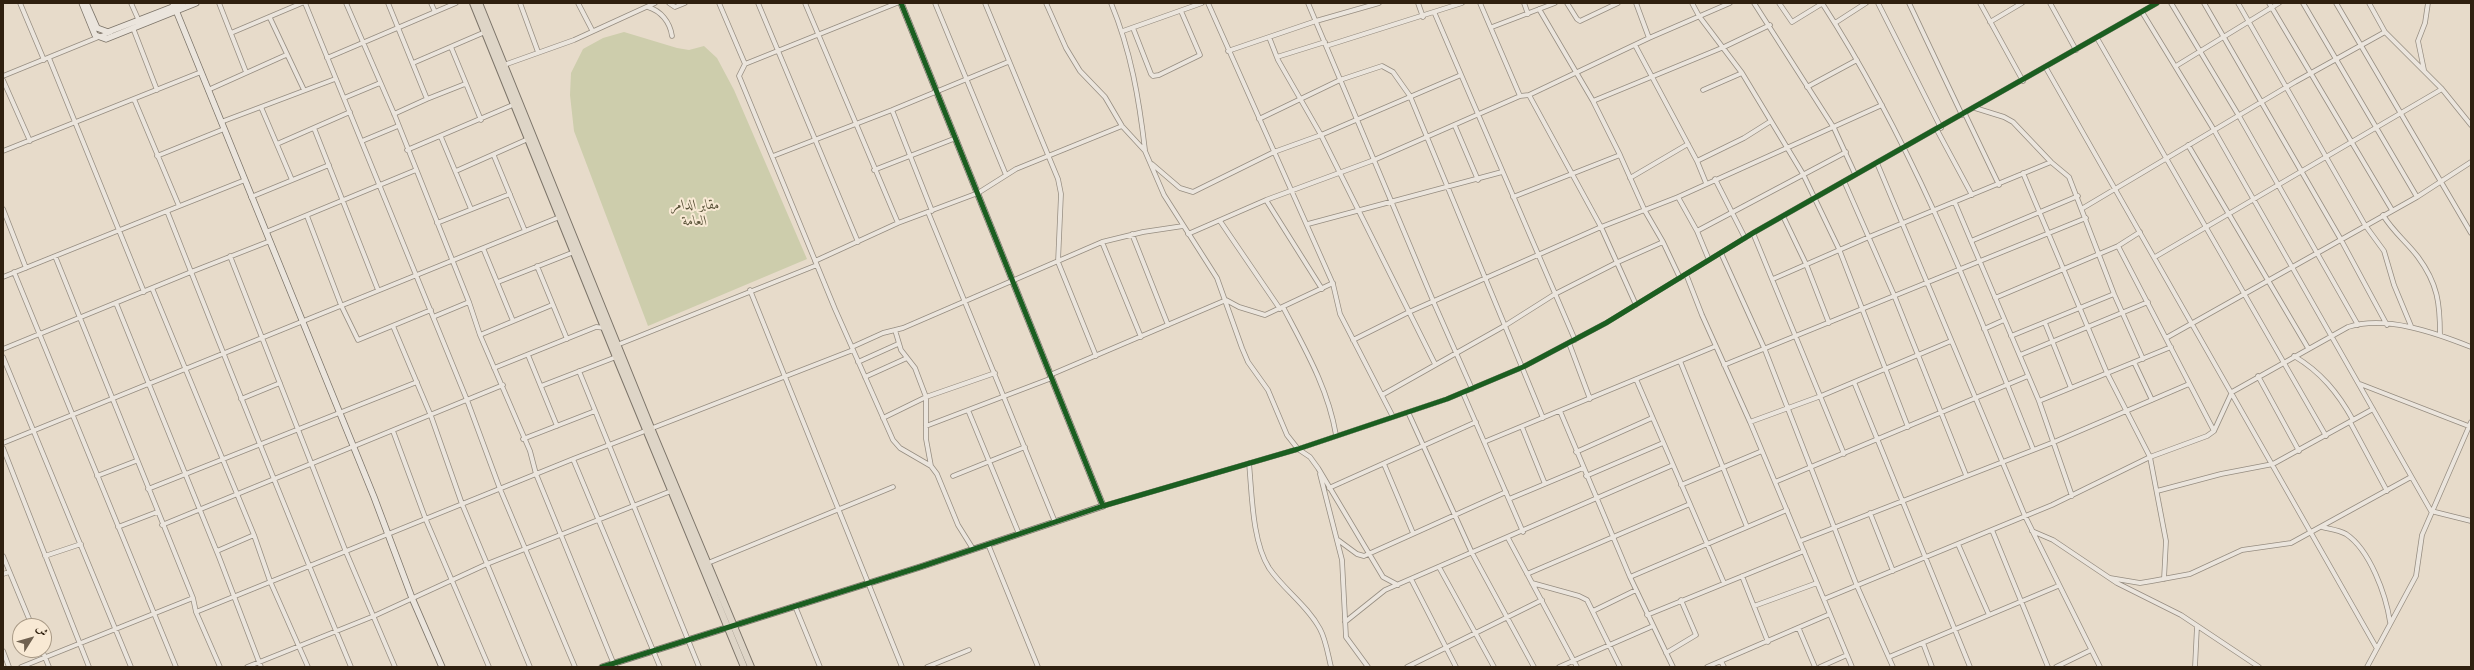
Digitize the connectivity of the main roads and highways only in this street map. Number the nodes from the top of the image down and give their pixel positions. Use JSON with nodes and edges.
{"nodes":[{"id":1,"x":474,"y":3,"type":"edge"},
{"id":2,"x":479,"y":3,"type":"edge"},
{"id":3,"x":516,"y":103,"type":"junction"},
{"id":4,"x":562,"y":216,"type":"junction"},
{"id":5,"x":607,"y":328,"type":"junction"},
{"id":6,"x":648,"y":429,"type":"junction"},
{"id":7,"x":731,"y":626,"type":"junction"},
{"id":8,"x":744,"y":667,"type":"edge"},
{"id":9,"x":751,"y":667,"type":"edge"}],
"edges":[{"from":1,"to":3,"type":"main road"},
{"from":2,"to":3,"type":"main road"},
{"from":3,"to":4,"type":"main road"},
{"from":3,"to":4,"type":"main road"},
{"from":4,"to":5,"type":"main road"},
{"from":4,"to":5,"type":"main road"},
{"from":5,"to":6,"type":"main road"},
{"from":5,"to":6,"type":"main road"},
{"from":6,"to":7,"type":"main road"},
{"from":6,"to":7,"type":"main road"},
{"from":7,"to":8,"type":"main road"},
{"from":7,"to":9,"type":"main road"}]}
